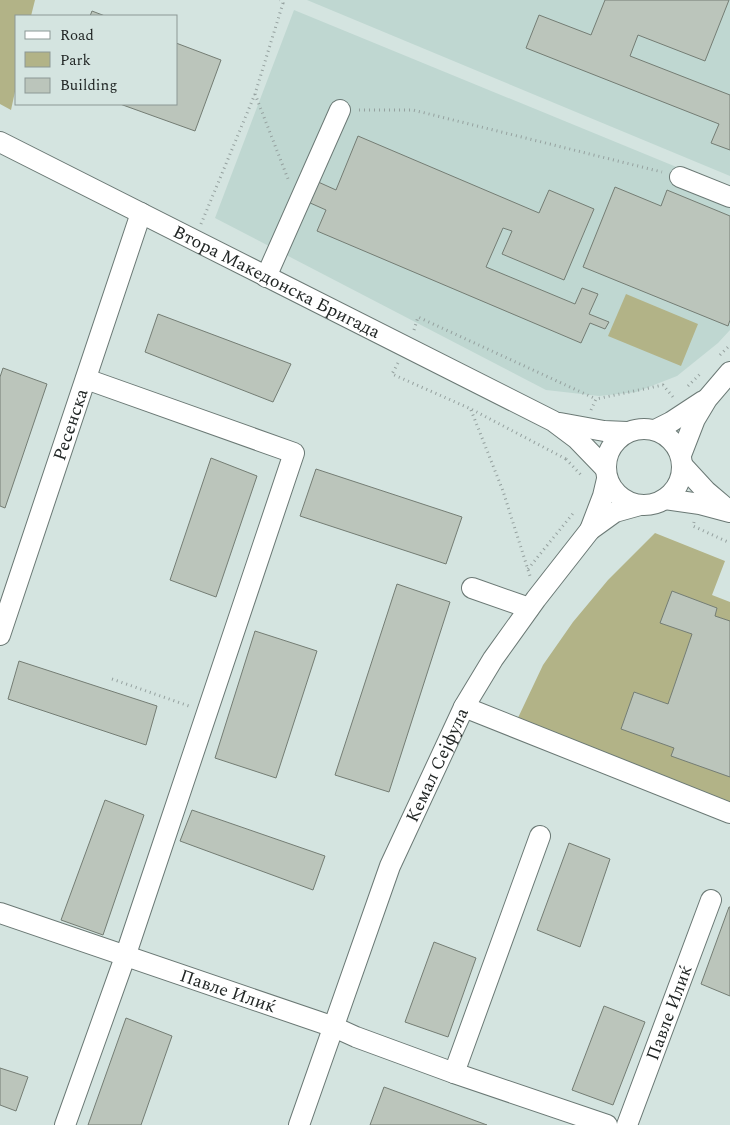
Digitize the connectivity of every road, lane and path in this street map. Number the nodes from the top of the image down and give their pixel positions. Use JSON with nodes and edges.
{"nodes":[{"id":1,"x":280,"y":0,"type":"edge"},
{"id":2,"x":255,"y":94,"type":"junction"},
{"id":3,"x":340,"y":110,"type":"joint"},
{"id":4,"x":0,"y":142,"type":"edge"},
{"id":5,"x":680,"y":177,"type":"joint"},
{"id":6,"x":730,"y":198,"type":"edge"},
{"id":7,"x":298,"y":205,"type":"junction"},
{"id":8,"x":141,"y":214,"type":"junction"},
{"id":9,"x":195,"y":239,"type":"junction"},
{"id":10,"x":266,"y":277,"type":"junction"},
{"id":11,"x":410,"y":339,"type":"junction"},
{"id":12,"x":730,"y":372,"type":"edge"},
{"id":13,"x":86,"y":378,"type":"junction"},
{"id":14,"x":596,"y":399,"type":"junction"},
{"id":15,"x":706,"y":399,"type":"junction"},
{"id":16,"x":471,"y":410,"type":"junction"},
{"id":17,"x":688,"y":412,"type":"junction"},
{"id":18,"x":655,"y":430,"type":"junction"},
{"id":19,"x":627,"y":432,"type":"junction"},
{"id":20,"x":579,"y":434,"type":"junction"},
{"id":21,"x":566,"y":459,"type":"junction"},
{"id":22,"x":682,"y":460,"type":"junction"},
{"id":23,"x":606,"y":473,"type":"junction"},
{"id":24,"x":586,"y":479,"type":"dead end"},
{"id":25,"x":665,"y":499,"type":"junction"},
{"id":26,"x":640,"y":505,"type":"junction"},
{"id":27,"x":578,"y":508,"type":"dead end"},
{"id":28,"x":730,"y":511,"type":"edge"},
{"id":29,"x":590,"y":530,"type":"junction"},
{"id":30,"x":528,"y":570,"type":"junction"},
{"id":31,"x":472,"y":588,"type":"dead end"},
{"id":32,"x":533,"y":603,"type":"junction"},
{"id":33,"x":0,"y":635,"type":"edge"},
{"id":34,"x":112,"y":679,"type":"dead end"},
{"id":35,"x":464,"y":707,"type":"junction"},
{"id":36,"x":206,"y":712,"type":"junction"},
{"id":37,"x":730,"y":813,"type":"edge"},
{"id":38,"x":540,"y":836,"type":"dead end"},
{"id":39,"x":711,"y":900,"type":"dead end"},
{"id":40,"x":0,"y":913,"type":"edge"},
{"id":41,"x":125,"y":957,"type":"junction"},
{"id":42,"x":334,"y":1027,"type":"junction"},
{"id":43,"x":454,"y":1073,"type":"junction"},
{"id":44,"x":65,"y":1125,"type":"edge"},
{"id":45,"x":299,"y":1125,"type":"edge"},
{"id":46,"x":607,"y":1125,"type":"edge"},
{"id":47,"x":627,"y":1125,"type":"edge"}],
"edges":[{"from":1,"to":2,"type":"path"},
{"from":2,"to":7,"type":"path"},
{"from":2,"to":9,"type":"path"},
{"from":3,"to":5,"type":"path"},
{"from":3,"to":7,"type":"street"},
{"from":4,"to":8,"type":"street","name":"Втора Македонска Бригада"},
{"from":5,"to":6,"type":"street"},
{"from":7,"to":10,"type":"street"},
{"from":8,"to":9,"type":"street","name":"Втора Македонска Бригада"},
{"from":8,"to":13,"type":"street","name":"Ресенска"},
{"from":9,"to":10,"type":"street","name":"Втора Македонска Бригада"},
{"from":10,"to":11,"type":"street","name":"Втора Македонска Бригада"},
{"from":11,"to":14,"type":"path"},
{"from":11,"to":16,"type":"path"},
{"from":11,"to":20,"type":"street","name":"Втора Македонска Бригада"},
{"from":12,"to":15,"type":"street"},
{"from":13,"to":33,"type":"street","name":"Ресенска"},
{"from":13,"to":36,"type":"street"},
{"from":14,"to":17,"type":"path"},
{"from":14,"to":20,"type":"path"},
{"from":15,"to":17,"type":"street"},
{"from":15,"to":22,"type":"street"},
{"from":16,"to":21,"type":"path"},
{"from":16,"to":30,"type":"path"},
{"from":17,"to":18,"type":"street"},
{"from":18,"to":19,"type":"street"},
{"from":18,"to":22,"type":"street"},
{"from":19,"to":20,"type":"street"},
{"from":19,"to":23,"type":"street"},
{"from":20,"to":21,"type":"path"},
{"from":20,"to":23,"type":"street","name":"Втора Македонска Бригада"},
{"from":21,"to":24,"type":"path"},
{"from":22,"to":25,"type":"street"},
{"from":22,"to":28,"type":"street"},
{"from":23,"to":26,"type":"street"},
{"from":23,"to":29,"type":"street"},
{"from":25,"to":26,"type":"street"},
{"from":25,"to":28,"type":"street"},
{"from":26,"to":29,"type":"street"},
{"from":27,"to":30,"type":"path"},
{"from":29,"to":32,"type":"street","name":"Кемал Сејфула"},
{"from":30,"to":32,"type":"path"},
{"from":31,"to":32,"type":"street"},
{"from":32,"to":35,"type":"street","name":"Кемал Сејфула"},
{"from":34,"to":36,"type":"path"},
{"from":35,"to":37,"type":"street"},
{"from":35,"to":42,"type":"street","name":"Кемал Сејфула"},
{"from":36,"to":41,"type":"street"},
{"from":38,"to":43,"type":"street"},
{"from":39,"to":47,"type":"street","name":"Павле Илиќ"},
{"from":40,"to":41,"type":"street","name":"Павле Илиќ"},
{"from":41,"to":42,"type":"street","name":"Павле Илиќ"},
{"from":41,"to":44,"type":"street"},
{"from":42,"to":43,"type":"street","name":"Павле Илиќ"},
{"from":42,"to":45,"type":"street","name":"Кемал Сејфула"},
{"from":43,"to":46,"type":"street","name":"Павле Илиќ"}]}
